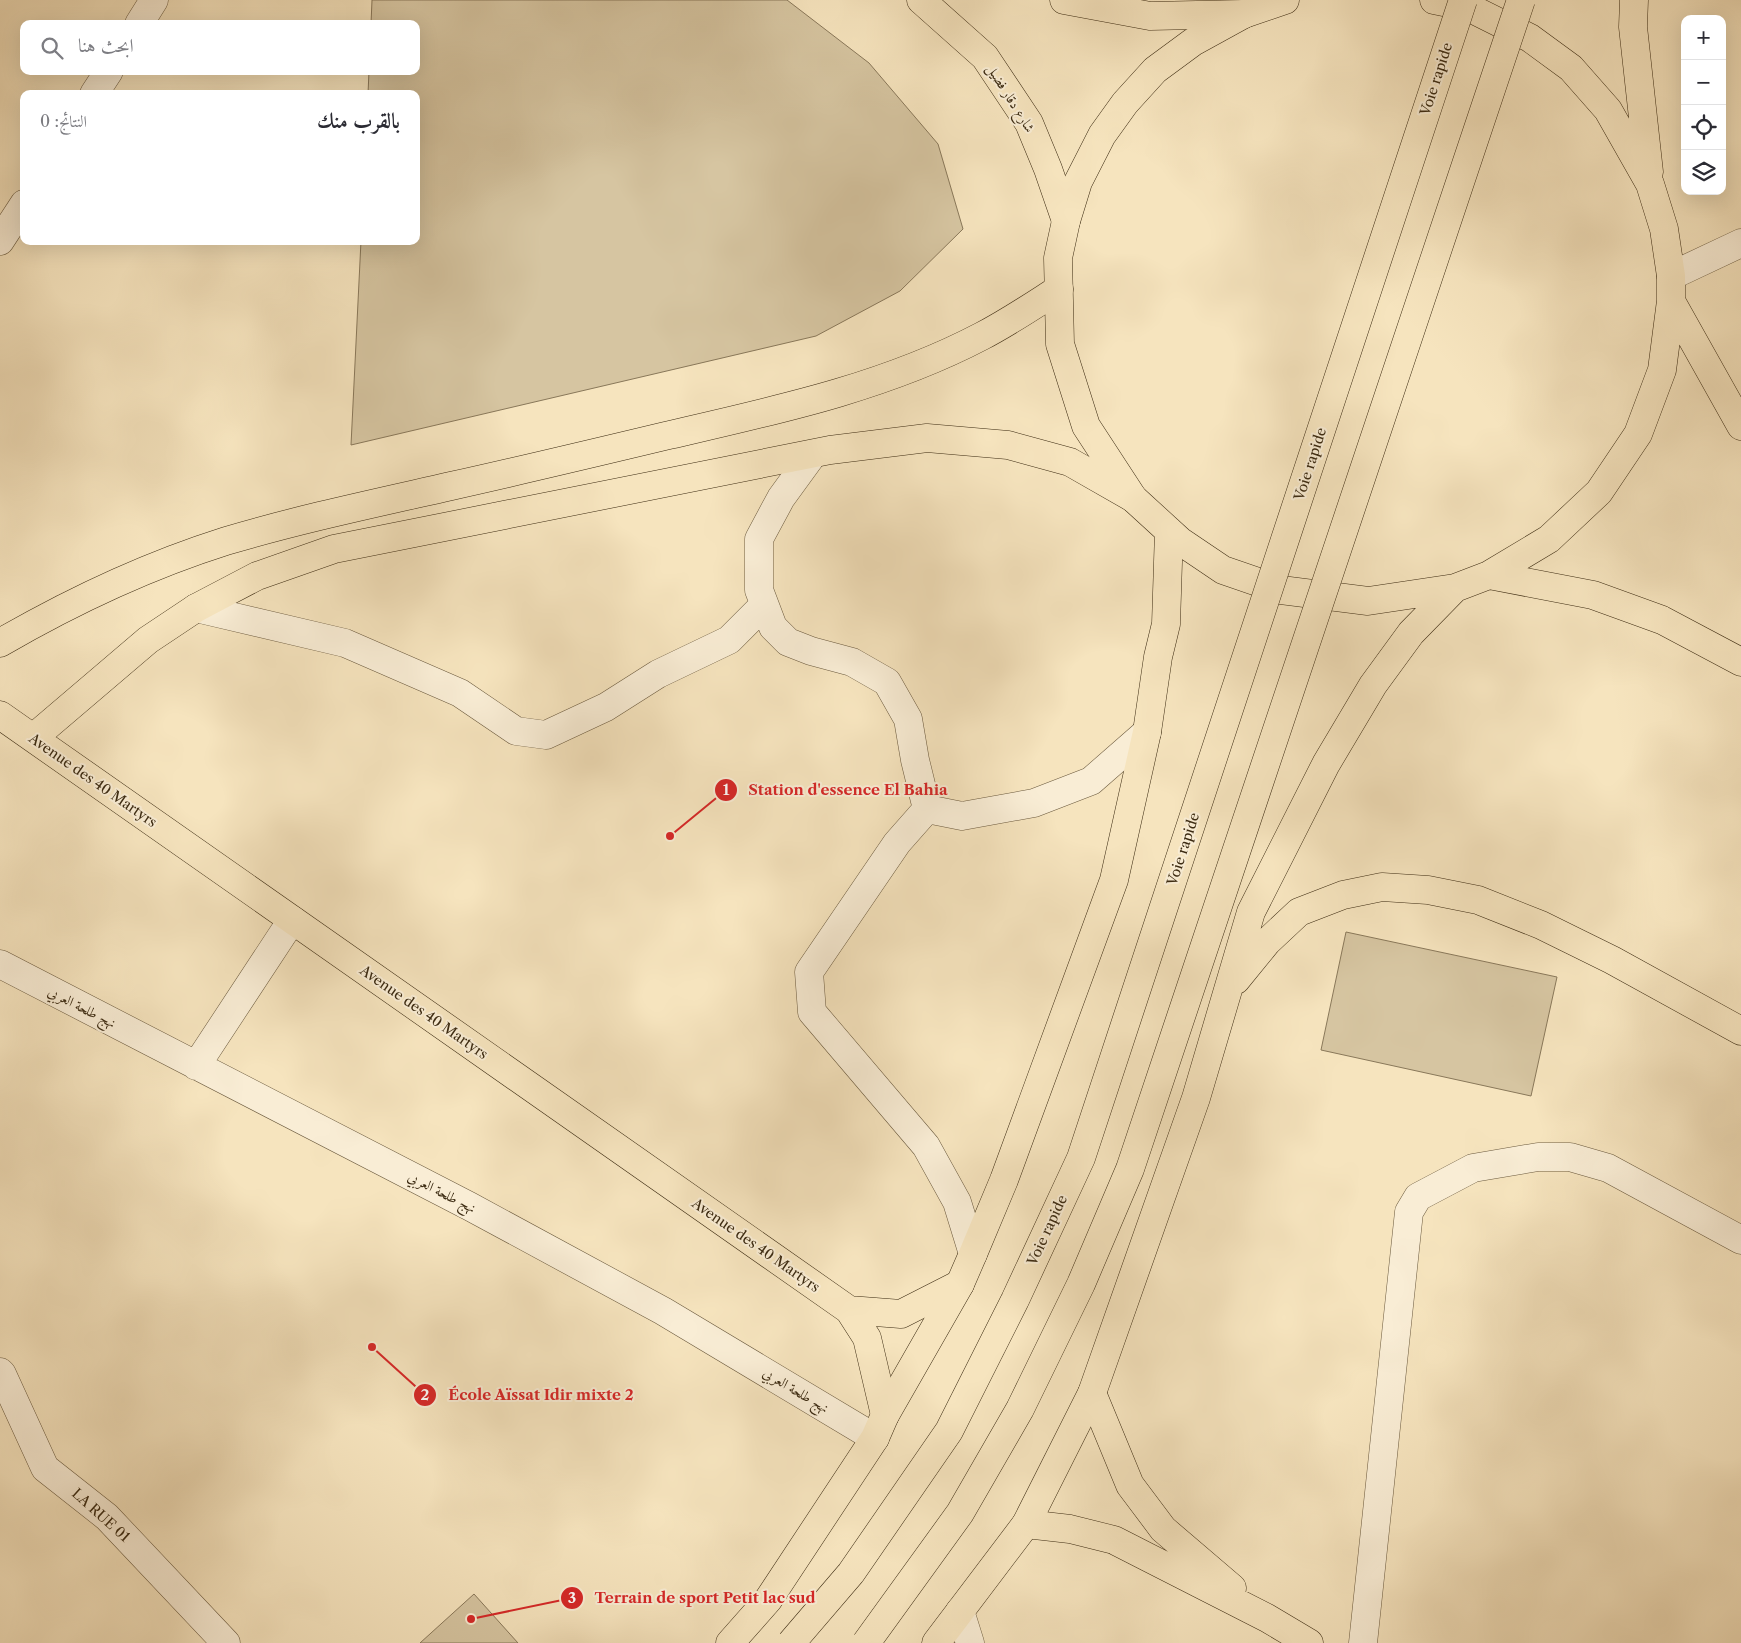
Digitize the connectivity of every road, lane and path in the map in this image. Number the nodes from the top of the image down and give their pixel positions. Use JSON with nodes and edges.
{"nodes":[{"id":1,"x":154,"y":0,"type":"edge"},
{"id":2,"x":921,"y":0,"type":"edge"},
{"id":3,"x":1064,"y":0,"type":"edge"},
{"id":4,"x":1284,"y":0,"type":"edge"},
{"id":5,"x":1434,"y":0,"type":"edge"},
{"id":6,"x":1463,"y":0,"type":"edge"},
{"id":7,"x":1522,"y":0,"type":"edge"},
{"id":8,"x":1634,"y":0,"type":"edge"},
{"id":9,"x":1244,"y":14,"type":"junction"},
{"id":10,"x":142,"y":20,"type":"edge"},
{"id":11,"x":106,"y":75,"type":"edge"},
{"id":12,"x":97,"y":90,"type":"edge"},
{"id":13,"x":1650,"y":184,"type":"junction"},
{"id":14,"x":20,"y":210,"type":"edge"},
{"id":15,"x":1066,"y":221,"type":"junction"},
{"id":16,"x":0,"y":241,"type":"edge"},
{"id":17,"x":1741,"y":243,"type":"edge"},
{"id":18,"x":1059,"y":289,"type":"junction"},
{"id":19,"x":1671,"y":289,"type":"junction"},
{"id":20,"x":1741,"y":426,"type":"edge"},
{"id":21,"x":813,"y":454,"type":"junction"},
{"id":22,"x":532,"y":468,"type":"junction"},
{"id":23,"x":1133,"y":498,"type":"junction"},
{"id":24,"x":540,"y":509,"type":"junction"},
{"id":25,"x":1169,"y":531,"type":"junction"},
{"id":26,"x":1489,"y":574,"type":"junction"},
{"id":27,"x":1455,"y":588,"type":"junction"},
{"id":28,"x":764,"y":605,"type":"junction"},
{"id":29,"x":196,"y":608,"type":"junction"},
{"id":30,"x":0,"y":643,"type":"edge"},
{"id":31,"x":1741,"y":662,"type":"edge"},
{"id":32,"x":0,"y":715,"type":"edge"},
{"id":33,"x":1147,"y":732,"type":"junction"},
{"id":34,"x":33,"y":738,"type":"junction"},
{"id":35,"x":927,"y":809,"type":"junction"},
{"id":36,"x":292,"y":920,"type":"junction"},
{"id":37,"x":0,"y":964,"type":"edge"},
{"id":38,"x":1228,"y":989,"type":"junction"},
{"id":39,"x":1741,"y":1030,"type":"edge"},
{"id":40,"x":196,"y":1066,"type":"junction"},
{"id":41,"x":1741,"y":1240,"type":"edge"},
{"id":42,"x":973,"y":1254,"type":"junction"},
{"id":43,"x":960,"y":1284,"type":"junction"},
{"id":44,"x":849,"y":1310,"type":"junction"},
{"id":45,"x":1,"y":1375,"type":"edge"},
{"id":46,"x":1092,"y":1393,"type":"junction"},
{"id":47,"x":880,"y":1427,"type":"junction"},
{"id":48,"x":1026,"y":1524,"type":"junction"},
{"id":49,"x":960,"y":1611,"type":"junction"},
{"id":50,"x":1267,"y":1618,"type":"junction"},
{"id":51,"x":226,"y":1643,"type":"edge"},
{"id":52,"x":730,"y":1643,"type":"edge"},
{"id":53,"x":791,"y":1643,"type":"edge"},
{"id":54,"x":866,"y":1643,"type":"edge"},
{"id":55,"x":936,"y":1643,"type":"edge"},
{"id":56,"x":970,"y":1643,"type":"edge"},
{"id":57,"x":1309,"y":1643,"type":"edge"},
{"id":58,"x":1364,"y":1643,"type":"edge"}],
"edges":[{"from":1,"to":10,"type":"street"},
{"from":2,"to":15,"type":"main road","name":"شارع دقار فضيل"},
{"from":3,"to":9,"type":"main road"},
{"from":4,"to":9,"type":"main road"},
{"from":5,"to":13,"type":"main road"},
{"from":6,"to":53,"type":"main road","name":"Voie rapide","bridge":true},
{"from":7,"to":54,"type":"main road","bridge":true},
{"from":8,"to":13,"type":"main road"},
{"from":9,"to":15,"type":"main road"},
{"from":11,"to":12,"type":"street"},
{"from":13,"to":19,"type":"main road"},
{"from":14,"to":16,"type":"street"},
{"from":15,"to":18,"type":"main road"},
{"from":17,"to":19,"type":"street"},
{"from":18,"to":22,"type":"main road"},
{"from":18,"to":23,"type":"main road"},
{"from":19,"to":20,"type":"main road"},
{"from":19,"to":26,"type":"main road"},
{"from":21,"to":23,"type":"main road"},
{"from":21,"to":24,"type":"main road"},
{"from":21,"to":28,"type":"street"},
{"from":22,"to":24,"type":"main road"},
{"from":22,"to":30,"type":"main road"},
{"from":23,"to":25,"type":"main road"},
{"from":24,"to":29,"type":"main road"},
{"from":25,"to":27,"type":"main road"},
{"from":25,"to":33,"type":"main road"},
{"from":26,"to":27,"type":"main road"},
{"from":26,"to":31,"type":"main road"},
{"from":27,"to":38,"type":"main road"},
{"from":28,"to":29,"type":"street"},
{"from":28,"to":35,"type":"street"},
{"from":29,"to":34,"type":"main road"},
{"from":32,"to":34,"type":"main road","name":"Avenue des 40 Martyrs"},
{"from":33,"to":35,"type":"street"},
{"from":33,"to":42,"type":"main road"},
{"from":34,"to":36,"type":"main road","name":"Avenue des 40 Martyrs"},
{"from":35,"to":42,"type":"street"},
{"from":36,"to":40,"type":"street"},
{"from":36,"to":44,"type":"main road","name":"Avenue des 40 Martyrs"},
{"from":37,"to":40,"type":"street","name":"نهج طلحة العربي"},
{"from":38,"to":39,"type":"main road"},
{"from":38,"to":46,"type":"main road"},
{"from":40,"to":47,"type":"street","name":"نهج طلحة العربي"},
{"from":41,"to":58,"type":"street"},
{"from":42,"to":43,"type":"main road"},
{"from":43,"to":44,"type":"main road"},
{"from":43,"to":47,"type":"main road"},
{"from":44,"to":47,"type":"main road"},
{"from":45,"to":51,"type":"street","name":"LA RUE 01"},
{"from":46,"to":48,"type":"main road"},
{"from":46,"to":50,"type":"main road"},
{"from":47,"to":52,"type":"main road"},
{"from":48,"to":49,"type":"main road"},
{"from":48,"to":50,"type":"main road"},
{"from":49,"to":55,"type":"main road"},
{"from":49,"to":56,"type":"street"},
{"from":50,"to":57,"type":"main road"}]}
